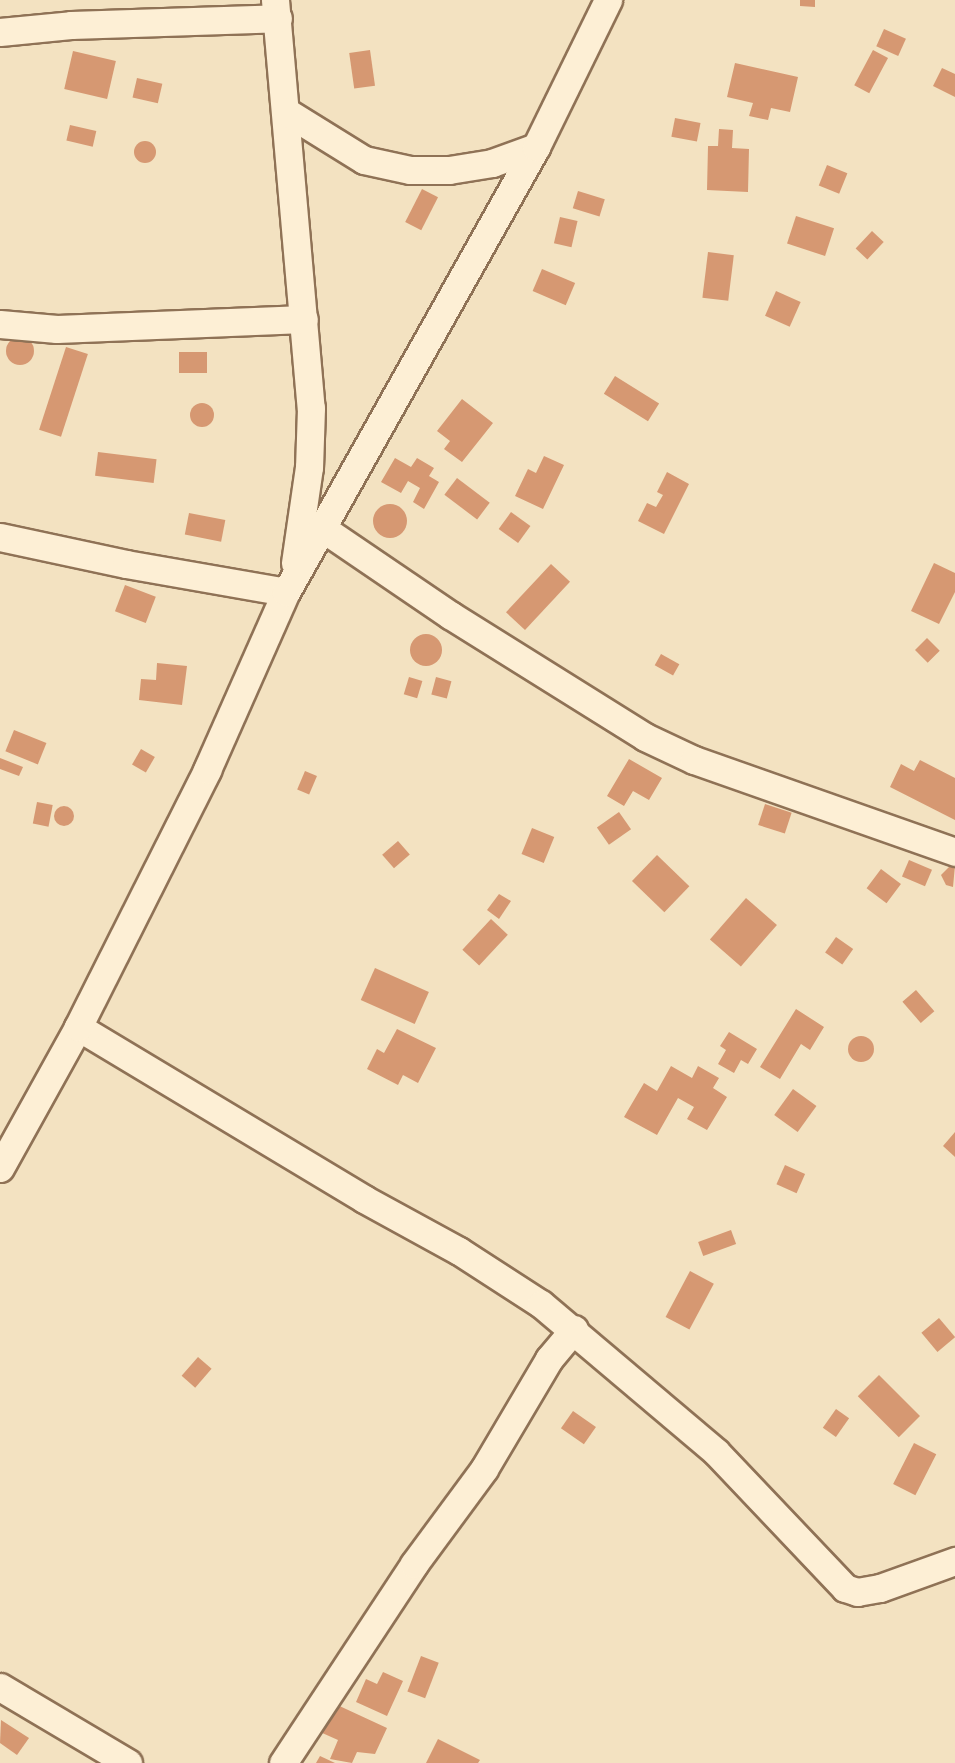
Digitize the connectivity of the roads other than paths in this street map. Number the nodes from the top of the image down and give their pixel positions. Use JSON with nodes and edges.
{"nodes":[{"id":1,"x":608,"y":0,"type":"edge"},
{"id":2,"x":276,"y":9,"type":"edge"},
{"id":3,"x":0,"y":32,"type":"edge"},
{"id":4,"x":285,"y":111,"type":"junction"},
{"id":5,"x":536,"y":147,"type":"junction"},
{"id":6,"x":304,"y":319,"type":"junction"},
{"id":7,"x":0,"y":324,"type":"edge"},
{"id":8,"x":322,"y":528,"type":"junction"},
{"id":9,"x":0,"y":537,"type":"edge"},
{"id":10,"x":290,"y":587,"type":"junction"},
{"id":11,"x":955,"y":852,"type":"edge"},
{"id":12,"x":78,"y":1027,"type":"junction"},
{"id":13,"x":0,"y":1168,"type":"edge"},
{"id":14,"x":574,"y":1329,"type":"junction"},
{"id":15,"x":955,"y":1561,"type":"edge"},
{"id":16,"x":0,"y":1687,"type":"edge"},
{"id":17,"x":128,"y":1763,"type":"edge"},
{"id":18,"x":283,"y":1763,"type":"edge"}],
"edges":[{"from":1,"to":5,"type":"street"},
{"from":2,"to":3,"type":"street"},
{"from":2,"to":4,"type":"street"},
{"from":4,"to":5,"type":"street"},
{"from":4,"to":6,"type":"street"},
{"from":5,"to":8,"type":"street"},
{"from":6,"to":7,"type":"street"},
{"from":6,"to":10,"type":"street"},
{"from":8,"to":10,"type":"street"},
{"from":8,"to":11,"type":"street"},
{"from":9,"to":10,"type":"street"},
{"from":10,"to":12,"type":"street"},
{"from":12,"to":13,"type":"street"},
{"from":12,"to":14,"type":"street"},
{"from":14,"to":15,"type":"street"},
{"from":14,"to":18,"type":"street"},
{"from":16,"to":17,"type":"street"}]}
